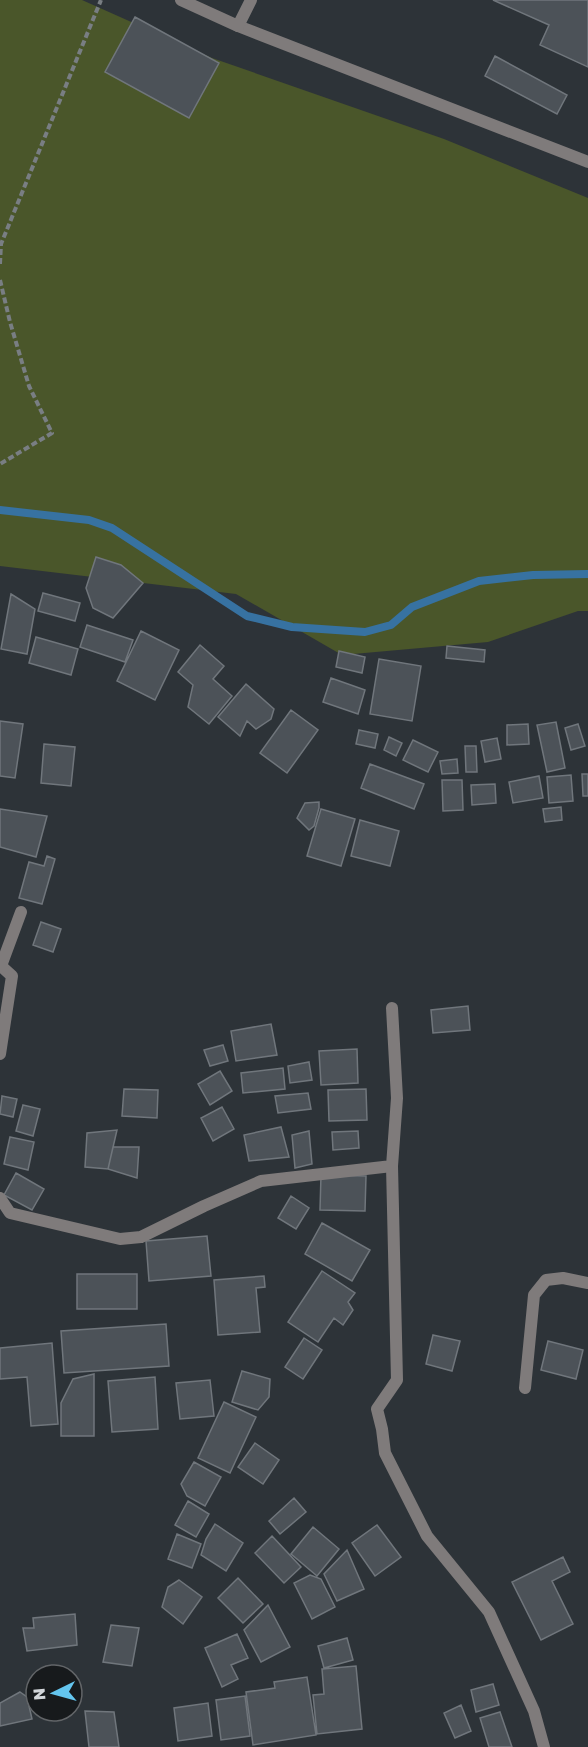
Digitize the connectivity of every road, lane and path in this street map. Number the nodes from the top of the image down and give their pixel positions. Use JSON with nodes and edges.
{"nodes":[{"id":1,"x":101,"y":0,"type":"edge"},
{"id":2,"x":181,"y":0,"type":"edge"},
{"id":3,"x":251,"y":0,"type":"edge"},
{"id":4,"x":238,"y":26,"type":"junction"},
{"id":5,"x":588,"y":162,"type":"edge"},
{"id":6,"x":0,"y":264,"type":"edge"},
{"id":7,"x":0,"y":280,"type":"edge"},
{"id":8,"x":0,"y":464,"type":"edge"},
{"id":9,"x":21,"y":912,"type":"dead end"},
{"id":10,"x":392,"y":1008,"type":"dead end"},
{"id":11,"x":0,"y":1054,"type":"edge"},
{"id":12,"x":392,"y":1166,"type":"junction"},
{"id":13,"x":0,"y":1198,"type":"edge"},
{"id":14,"x":588,"y":1283,"type":"edge"},
{"id":15,"x":525,"y":1388,"type":"dead end"},
{"id":16,"x":544,"y":1747,"type":"edge"}],
"edges":[{"from":1,"to":6,"type":"path"},
{"from":2,"to":4,"type":"street"},
{"from":3,"to":4,"type":"street"},
{"from":4,"to":5,"type":"street"},
{"from":7,"to":8,"type":"path"},
{"from":9,"to":11,"type":"street"},
{"from":10,"to":12,"type":"street"},
{"from":12,"to":13,"type":"street"},
{"from":12,"to":16,"type":"street"},
{"from":14,"to":15,"type":"street"}]}
